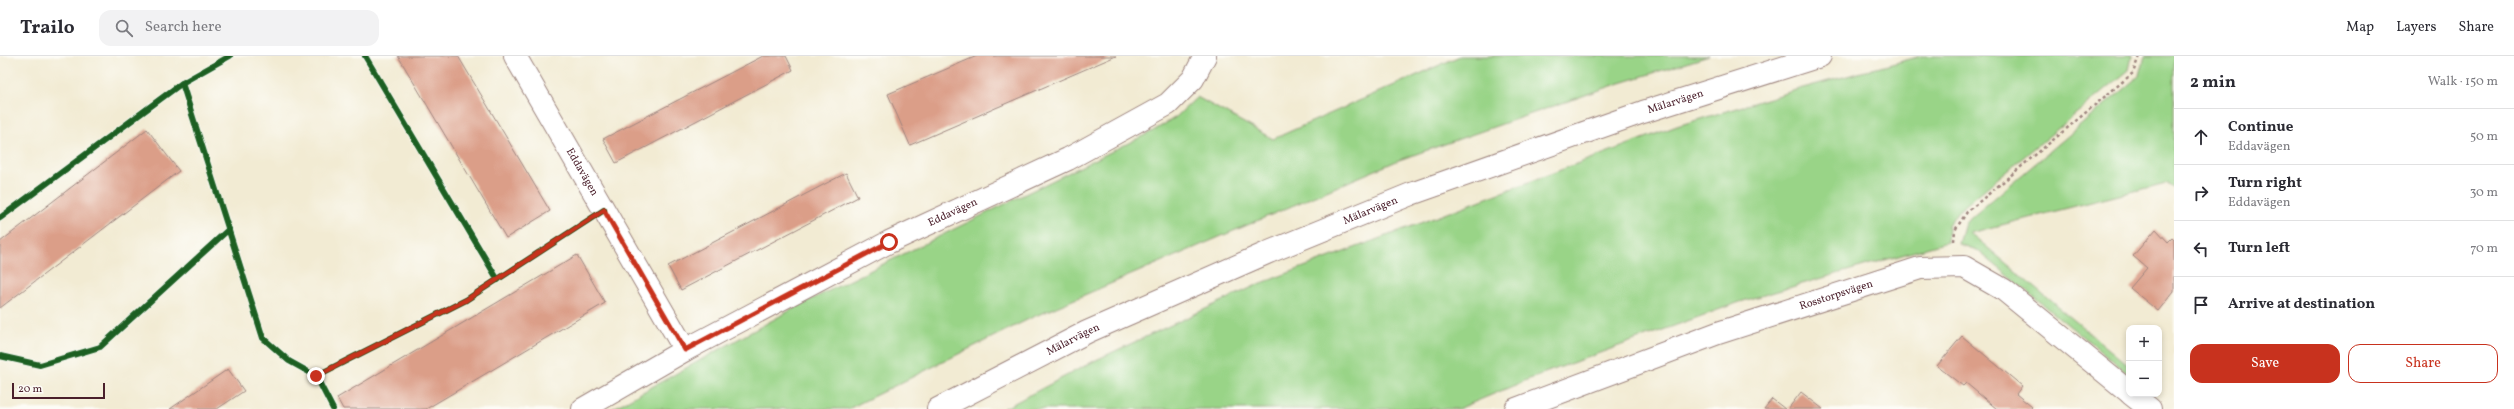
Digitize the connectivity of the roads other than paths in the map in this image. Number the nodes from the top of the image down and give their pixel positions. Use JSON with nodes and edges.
{"nodes":[{"id":1,"x":515,"y":56,"type":"edge"},
{"id":2,"x":1205,"y":56,"type":"edge"},
{"id":3,"x":1820,"y":56,"type":"edge"},
{"id":4,"x":685,"y":350,"type":"junction"},
{"id":5,"x":2126,"y":390,"type":"edge"},
{"id":6,"x":2135,"y":397,"type":"edge"},
{"id":7,"x":583,"y":409,"type":"edge"},
{"id":8,"x":938,"y":409,"type":"edge"},
{"id":9,"x":1516,"y":409,"type":"edge"},
{"id":10,"x":2150,"y":409,"type":"edge"}],
"edges":[{"from":1,"to":4,"type":"street","name":"Eddavägen"},
{"from":2,"to":4,"type":"street","name":"Eddavägen"},
{"from":3,"to":8,"type":"street","name":"Mälarvägen"},
{"from":4,"to":7,"type":"street","name":"Eddavägen"},
{"from":5,"to":9,"type":"street","name":"Rosstorpsvägen"},
{"from":6,"to":10,"type":"street","name":"Rosstorpsvägen"}]}
